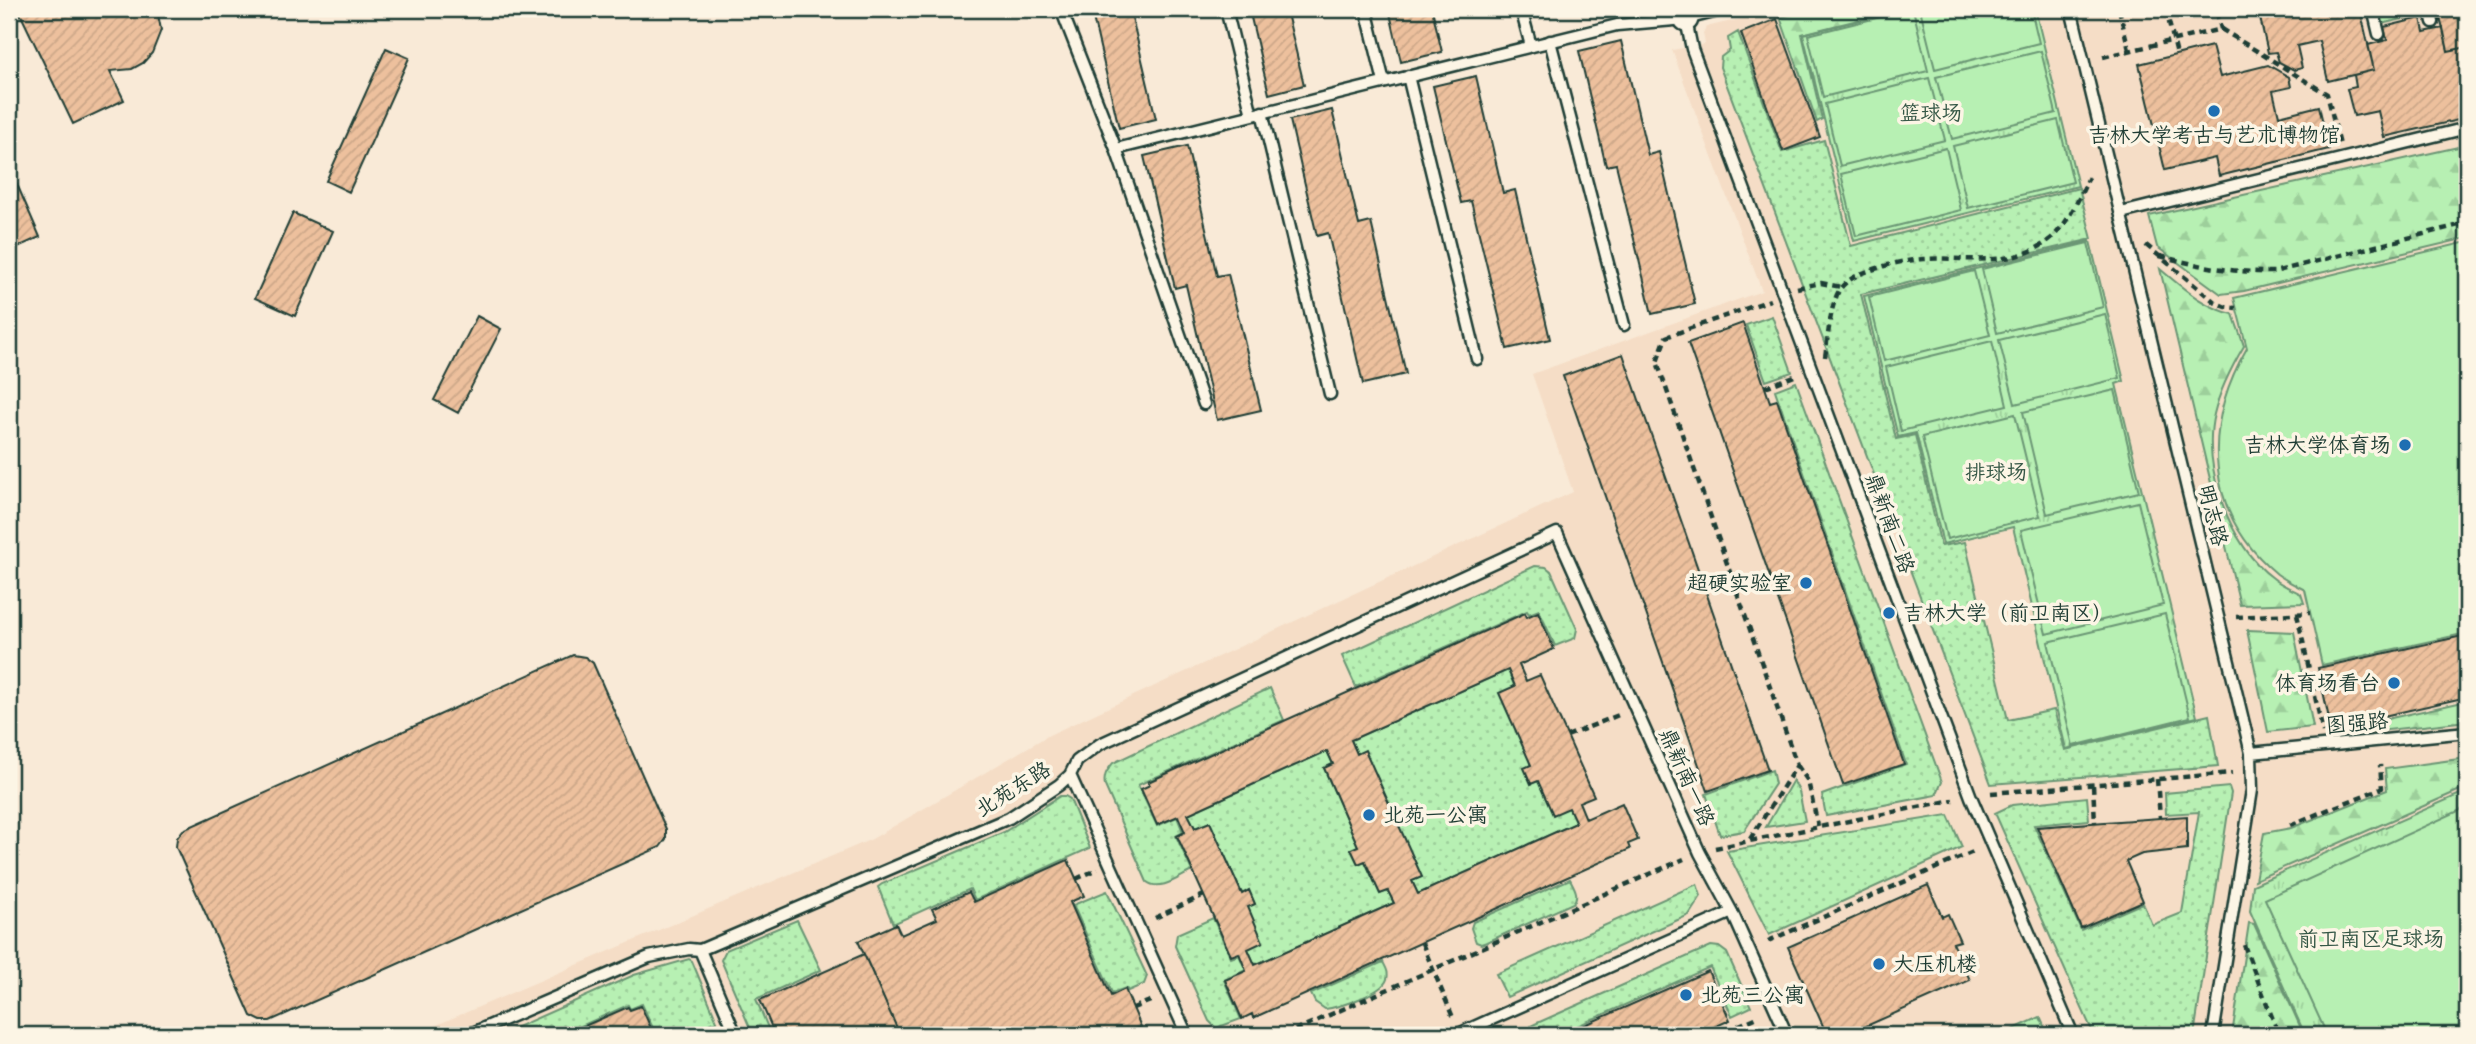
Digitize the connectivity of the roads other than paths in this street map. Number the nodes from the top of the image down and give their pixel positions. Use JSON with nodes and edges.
{"nodes":[{"id":1,"x":1061,"y":9,"type":"edge"},
{"id":2,"x":1226,"y":9,"type":"edge"},
{"id":3,"x":1366,"y":9,"type":"edge"},
{"id":4,"x":1521,"y":9,"type":"edge"},
{"id":5,"x":1726,"y":9,"type":"edge"},
{"id":6,"x":2071,"y":9,"type":"edge"},
{"id":7,"x":2373,"y":9,"type":"edge"},
{"id":8,"x":2430,"y":9,"type":"edge"},
{"id":9,"x":1684,"y":14,"type":"edge"},
{"id":10,"x":2433,"y":22,"type":"dead end"},
{"id":11,"x":2379,"y":34,"type":"dead end"},
{"id":12,"x":1550,"y":41,"type":"junction"},
{"id":13,"x":1531,"y":46,"type":"junction"},
{"id":14,"x":1408,"y":76,"type":"junction"},
{"id":15,"x":1384,"y":82,"type":"junction"},
{"id":16,"x":1257,"y":114,"type":"junction"},
{"id":17,"x":2467,"y":128,"type":"edge"},
{"id":18,"x":1116,"y":149,"type":"junction"},
{"id":19,"x":2120,"y":213,"type":"junction"},
{"id":20,"x":1624,"y":325,"type":"dead end"},
{"id":21,"x":1477,"y":359,"type":"dead end"},
{"id":22,"x":1330,"y":394,"type":"dead end"},
{"id":23,"x":1204,"y":404,"type":"dead end"},
{"id":24,"x":1557,"y":533,"type":"joint"},
{"id":25,"x":2467,"y":732,"type":"edge"},
{"id":26,"x":2251,"y":753,"type":"junction"},
{"id":27,"x":1070,"y":775,"type":"junction"},
{"id":28,"x":1732,"y":912,"type":"junction"},
{"id":29,"x":700,"y":950,"type":"junction"},
{"id":30,"x":468,"y":1035,"type":"edge"},
{"id":31,"x":736,"y":1035,"type":"edge"},
{"id":32,"x":1187,"y":1035,"type":"edge"},
{"id":33,"x":1455,"y":1035,"type":"edge"},
{"id":34,"x":1787,"y":1035,"type":"edge"},
{"id":35,"x":2073,"y":1035,"type":"edge"},
{"id":36,"x":2213,"y":1035,"type":"edge"}],
"edges":[{"from":1,"to":18,"type":"lane"},
{"from":2,"to":16,"type":"lane"},
{"from":3,"to":15,"type":"lane"},
{"from":4,"to":13,"type":"lane"},
{"from":5,"to":9,"type":"lane"},
{"from":6,"to":19,"type":"lane","name":"明志路"},
{"from":7,"to":11,"type":"lane"},
{"from":8,"to":10,"type":"lane"},
{"from":9,"to":12,"type":"lane"},
{"from":9,"to":35,"type":"lane","name":"鼎新南二路"},
{"from":12,"to":13,"type":"lane"},
{"from":12,"to":20,"type":"lane"},
{"from":13,"to":14,"type":"lane"},
{"from":14,"to":15,"type":"lane"},
{"from":14,"to":21,"type":"lane"},
{"from":15,"to":16,"type":"lane"},
{"from":16,"to":18,"type":"lane"},
{"from":16,"to":22,"type":"lane"},
{"from":17,"to":19,"type":"lane"},
{"from":18,"to":23,"type":"lane"},
{"from":19,"to":26,"type":"lane","name":"明志路"},
{"from":24,"to":27,"type":"lane","name":"北苑东路"},
{"from":24,"to":28,"type":"lane","name":"鼎新南一路"},
{"from":25,"to":26,"type":"lane","name":"图强路"},
{"from":26,"to":36,"type":"lane","name":"明志路"},
{"from":27,"to":29,"type":"lane","name":"北苑东路"},
{"from":27,"to":32,"type":"lane"},
{"from":28,"to":33,"type":"lane"},
{"from":28,"to":34,"type":"lane","name":"鼎新南一路"},
{"from":29,"to":30,"type":"lane","name":"北苑东路"},
{"from":29,"to":31,"type":"lane"}]}
